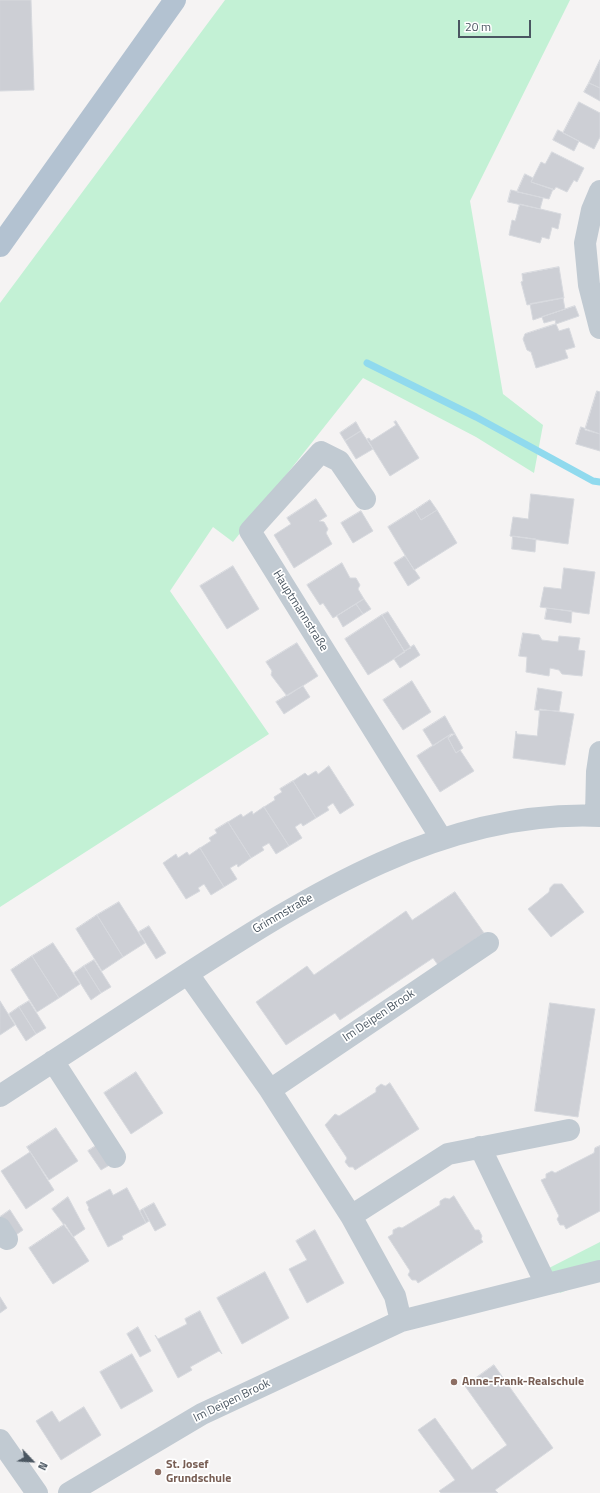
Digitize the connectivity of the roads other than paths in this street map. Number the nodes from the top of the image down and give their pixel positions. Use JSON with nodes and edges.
{"nodes":[{"id":1,"x":175,"y":0,"type":"edge"},
{"id":2,"x":600,"y":191,"type":"edge"},
{"id":3,"x":0,"y":246,"type":"edge"},
{"id":4,"x":600,"y":328,"type":"edge"},
{"id":5,"x":365,"y":499,"type":"dead end"},
{"id":6,"x":600,"y":752,"type":"edge"},
{"id":7,"x":598,"y":816,"type":"edge"},
{"id":8,"x":441,"y":838,"type":"junction"},
{"id":9,"x":488,"y":943,"type":"dead end"},
{"id":10,"x":188,"y":974,"type":"junction"},
{"id":11,"x":53,"y":1061,"type":"junction"},
{"id":12,"x":270,"y":1090,"type":"junction"},
{"id":13,"x":0,"y":1096,"type":"edge"},
{"id":14,"x":569,"y":1130,"type":"dead end"},
{"id":15,"x":480,"y":1147,"type":"junction"},
{"id":16,"x":115,"y":1157,"type":"dead end"},
{"id":17,"x":351,"y":1216,"type":"junction"},
{"id":18,"x":600,"y":1271,"type":"edge"},
{"id":19,"x":546,"y":1284,"type":"junction"},
{"id":20,"x":401,"y":1321,"type":"junction"},
{"id":21,"x":0,"y":1440,"type":"edge"},
{"id":22,"x":37,"y":1493,"type":"edge"},
{"id":23,"x":69,"y":1493,"type":"edge"}],
"edges":[{"from":1,"to":3,"type":"main road"},
{"from":2,"to":4,"type":"street"},
{"from":5,"to":8,"type":"street","name":"Hauptmannstraße"},
{"from":6,"to":7,"type":"street"},
{"from":7,"to":8,"type":"street","name":"Grimmstraße"},
{"from":8,"to":10,"type":"street","name":"Grimmstraße"},
{"from":9,"to":12,"type":"street","name":"Im Deipen Brook"},
{"from":10,"to":11,"type":"street","name":"Grimmstraße"},
{"from":10,"to":12,"type":"street"},
{"from":11,"to":13,"type":"street","name":"Grimmstraße"},
{"from":11,"to":16,"type":"street"},
{"from":12,"to":17,"type":"street"},
{"from":14,"to":15,"type":"street"},
{"from":15,"to":17,"type":"street"},
{"from":15,"to":19,"type":"street"},
{"from":17,"to":20,"type":"street"},
{"from":18,"to":19,"type":"street","name":"Im Deipen Brook"},
{"from":19,"to":20,"type":"street","name":"Im Deipen Brook"},
{"from":20,"to":23,"type":"street","name":"Im Deipen Brook"},
{"from":21,"to":22,"type":"street"}]}
